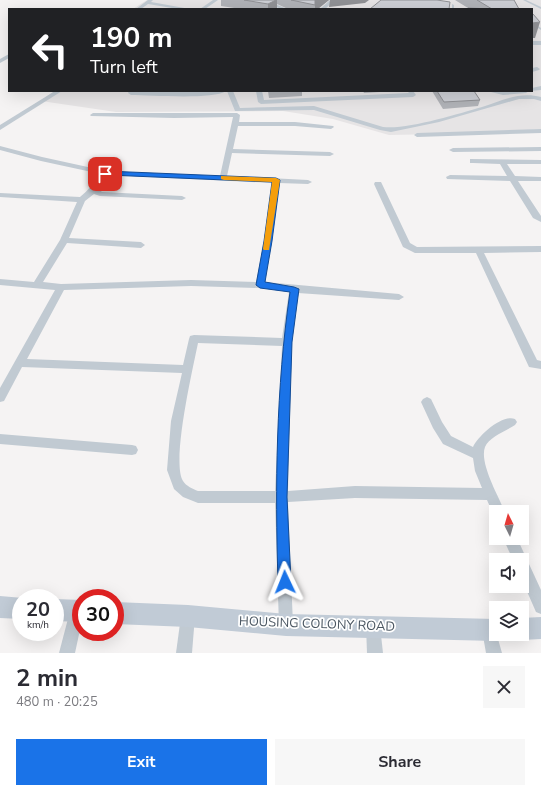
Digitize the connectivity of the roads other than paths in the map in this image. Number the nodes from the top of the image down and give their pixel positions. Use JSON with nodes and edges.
{"nodes":[{"id":1,"x":159,"y":0,"type":"edge"},
{"id":2,"x":216,"y":0,"type":"edge"},
{"id":3,"x":262,"y":0,"type":"edge"},
{"id":4,"x":333,"y":0,"type":"edge"},
{"id":5,"x":524,"y":0,"type":"edge"},
{"id":6,"x":151,"y":2,"type":"edge"},
{"id":7,"x":140,"y":8,"type":"edge"},
{"id":8,"x":183,"y":8,"type":"edge"},
{"id":9,"x":204,"y":8,"type":"edge"},
{"id":10,"x":282,"y":8,"type":"edge"},
{"id":11,"x":323,"y":8,"type":"edge"},
{"id":12,"x":541,"y":8,"type":"edge"},
{"id":13,"x":533,"y":24,"type":"edge"},
{"id":14,"x":541,"y":30,"type":"edge"},
{"id":15,"x":57,"y":92,"type":"edge"},
{"id":16,"x":132,"y":92,"type":"edge"},
{"id":17,"x":216,"y":92,"type":"edge"},
{"id":18,"x":230,"y":92,"type":"edge"},
{"id":19,"x":259,"y":92,"type":"edge"},
{"id":20,"x":411,"y":92,"type":"edge"},
{"id":21,"x":497,"y":92,"type":"edge"},
{"id":22,"x":515,"y":92,"type":"edge"},
{"id":23,"x":541,"y":99,"type":"edge"},
{"id":24,"x":93,"y":115,"type":"dead end"},
{"id":25,"x":234,"y":124,"type":"junction"},
{"id":26,"x":331,"y":127,"type":"dead end"},
{"id":27,"x":0,"y":128,"type":"edge"},
{"id":28,"x":541,"y":131,"type":"edge"},
{"id":29,"x":417,"y":135,"type":"dead end"},
{"id":30,"x":0,"y":148,"type":"edge"},
{"id":31,"x":541,"y":149,"type":"edge"},
{"id":32,"x":230,"y":150,"type":"junction"},
{"id":33,"x":453,"y":150,"type":"dead end"},
{"id":34,"x":330,"y":154,"type":"dead end"},
{"id":35,"x":473,"y":161,"type":"dead end"},
{"id":36,"x":502,"y":162,"type":"junction"},
{"id":37,"x":541,"y":162,"type":"edge"},
{"id":38,"x":105,"y":173,"type":"junction"},
{"id":39,"x":450,"y":177,"type":"dead end"},
{"id":40,"x":223,"y":178,"type":"junction"},
{"id":41,"x":512,"y":179,"type":"junction"},
{"id":42,"x":541,"y":179,"type":"edge"},
{"id":43,"x":276,"y":180,"type":"junction"},
{"id":44,"x":308,"y":182,"type":"dead end"},
{"id":45,"x":378,"y":184,"type":"dead end"},
{"id":46,"x":94,"y":190,"type":"junction"},
{"id":47,"x":0,"y":195,"type":"edge"},
{"id":48,"x":182,"y":198,"type":"dead end"},
{"id":49,"x":82,"y":200,"type":"junction"},
{"id":50,"x":541,"y":220,"type":"edge"},
{"id":51,"x":64,"y":240,"type":"junction"},
{"id":52,"x":141,"y":245,"type":"dead end"},
{"id":53,"x":541,"y":249,"type":"edge"},
{"id":54,"x":479,"y":251,"type":"junction"},
{"id":55,"x":0,"y":282,"type":"edge"},
{"id":56,"x":37,"y":285,"type":"junction"},
{"id":57,"x":260,"y":285,"type":"junction"},
{"id":58,"x":61,"y":287,"type":"junction"},
{"id":59,"x":294,"y":289,"type":"junction"},
{"id":60,"x":398,"y":297,"type":"dead end"},
{"id":61,"x":287,"y":342,"type":"junction"},
{"id":62,"x":19,"y":363,"type":"junction"},
{"id":63,"x":541,"y":365,"type":"edge"},
{"id":64,"x":188,"y":369,"type":"junction"},
{"id":65,"x":0,"y":398,"type":"edge"},
{"id":66,"x":427,"y":402,"type":"dead end"},
{"id":67,"x":511,"y":422,"type":"dead end"},
{"id":68,"x":0,"y":439,"type":"edge"},
{"id":69,"x":132,"y":450,"type":"dead end"},
{"id":70,"x":479,"y":455,"type":"junction"},
{"id":71,"x":490,"y":494,"type":"junction"},
{"id":72,"x":281,"y":497,"type":"junction"},
{"id":73,"x":495,"y":505,"type":"edge"},
{"id":74,"x":529,"y":580,"type":"edge"},
{"id":75,"x":0,"y":607,"type":"edge"},
{"id":76,"x":541,"y":607,"type":"edge"},
{"id":77,"x":12,"y":608,"type":"edge"},
{"id":78,"x":124,"y":613,"type":"edge"},
{"id":79,"x":188,"y":616,"type":"junction"},
{"id":80,"x":286,"y":625,"type":"junction"},
{"id":81,"x":373,"y":626,"type":"junction"},
{"id":82,"x":541,"y":628,"type":"edge"},
{"id":83,"x":529,"y":629,"type":"edge"},
{"id":84,"x":489,"y":630,"type":"edge"},
{"id":85,"x":72,"y":636,"type":"edge"},
{"id":86,"x":493,"y":641,"type":"edge"},
{"id":87,"x":67,"y":653,"type":"edge"},
{"id":88,"x":184,"y":653,"type":"edge"},
{"id":89,"x":375,"y":653,"type":"edge"},
{"id":90,"x":494,"y":653,"type":"edge"}],
"edges":[{"from":1,"to":6,"type":"street"},
{"from":2,"to":9,"type":"street"},
{"from":3,"to":10,"type":"street"},
{"from":4,"to":11,"type":"street"},
{"from":5,"to":12,"type":"lane"},
{"from":6,"to":7,"type":"street"},
{"from":6,"to":8,"type":"street"},
{"from":13,"to":14,"type":"lane"},
{"from":15,"to":27,"type":"street"},
{"from":16,"to":17,"type":"street"},
{"from":18,"to":23,"type":"street"},
{"from":19,"to":20,"type":"street"},
{"from":21,"to":22,"type":"street"},
{"from":24,"to":25,"type":"street"},
{"from":25,"to":26,"type":"street"},
{"from":25,"to":32,"type":"street"},
{"from":28,"to":29,"type":"street"},
{"from":30,"to":38,"type":"street"},
{"from":31,"to":33,"type":"street"},
{"from":32,"to":34,"type":"street"},
{"from":32,"to":40,"type":"street"},
{"from":35,"to":36,"type":"street"},
{"from":36,"to":37,"type":"street"},
{"from":36,"to":41,"type":"street"},
{"from":38,"to":40,"type":"street"},
{"from":38,"to":46,"type":"street"},
{"from":39,"to":41,"type":"street"},
{"from":40,"to":43,"type":"street"},
{"from":41,"to":42,"type":"street"},
{"from":41,"to":50,"type":"street"},
{"from":43,"to":44,"type":"street"},
{"from":43,"to":57,"type":"street"},
{"from":45,"to":54,"type":"street"},
{"from":46,"to":48,"type":"street"},
{"from":46,"to":49,"type":"street"},
{"from":47,"to":49,"type":"street"},
{"from":49,"to":51,"type":"street"},
{"from":51,"to":52,"type":"street"},
{"from":51,"to":56,"type":"street"},
{"from":53,"to":54,"type":"street"},
{"from":54,"to":63,"type":"street"},
{"from":55,"to":56,"type":"street"},
{"from":56,"to":58,"type":"street"},
{"from":57,"to":58,"type":"street"},
{"from":57,"to":59,"type":"street"},
{"from":58,"to":62,"type":"street"},
{"from":59,"to":60,"type":"street"},
{"from":59,"to":61,"type":"street"},
{"from":61,"to":64,"type":"street"},
{"from":61,"to":72,"type":"street"},
{"from":62,"to":64,"type":"street"},
{"from":62,"to":65,"type":"street"},
{"from":64,"to":72,"type":"street"},
{"from":66,"to":70,"type":"street"},
{"from":67,"to":70,"type":"street"},
{"from":68,"to":69,"type":"street"},
{"from":70,"to":71,"type":"street"},
{"from":71,"to":72,"type":"street"},
{"from":71,"to":73,"type":"street"},
{"from":72,"to":80,"type":"street"},
{"from":74,"to":76,"type":"street"},
{"from":75,"to":77,"type":"street"},
{"from":78,"to":79,"type":"street","name":"HOUSING COLONY ROAD"},
{"from":79,"to":80,"type":"street","name":"HOUSING COLONY ROAD"},
{"from":79,"to":88,"type":"street"},
{"from":80,"to":81,"type":"street","name":"HOUSING COLONY ROAD"},
{"from":81,"to":84,"type":"street","name":"HOUSING COLONY ROAD"},
{"from":81,"to":89,"type":"street"},
{"from":82,"to":83,"type":"street"},
{"from":85,"to":87,"type":"street"},
{"from":86,"to":90,"type":"street"}]}
